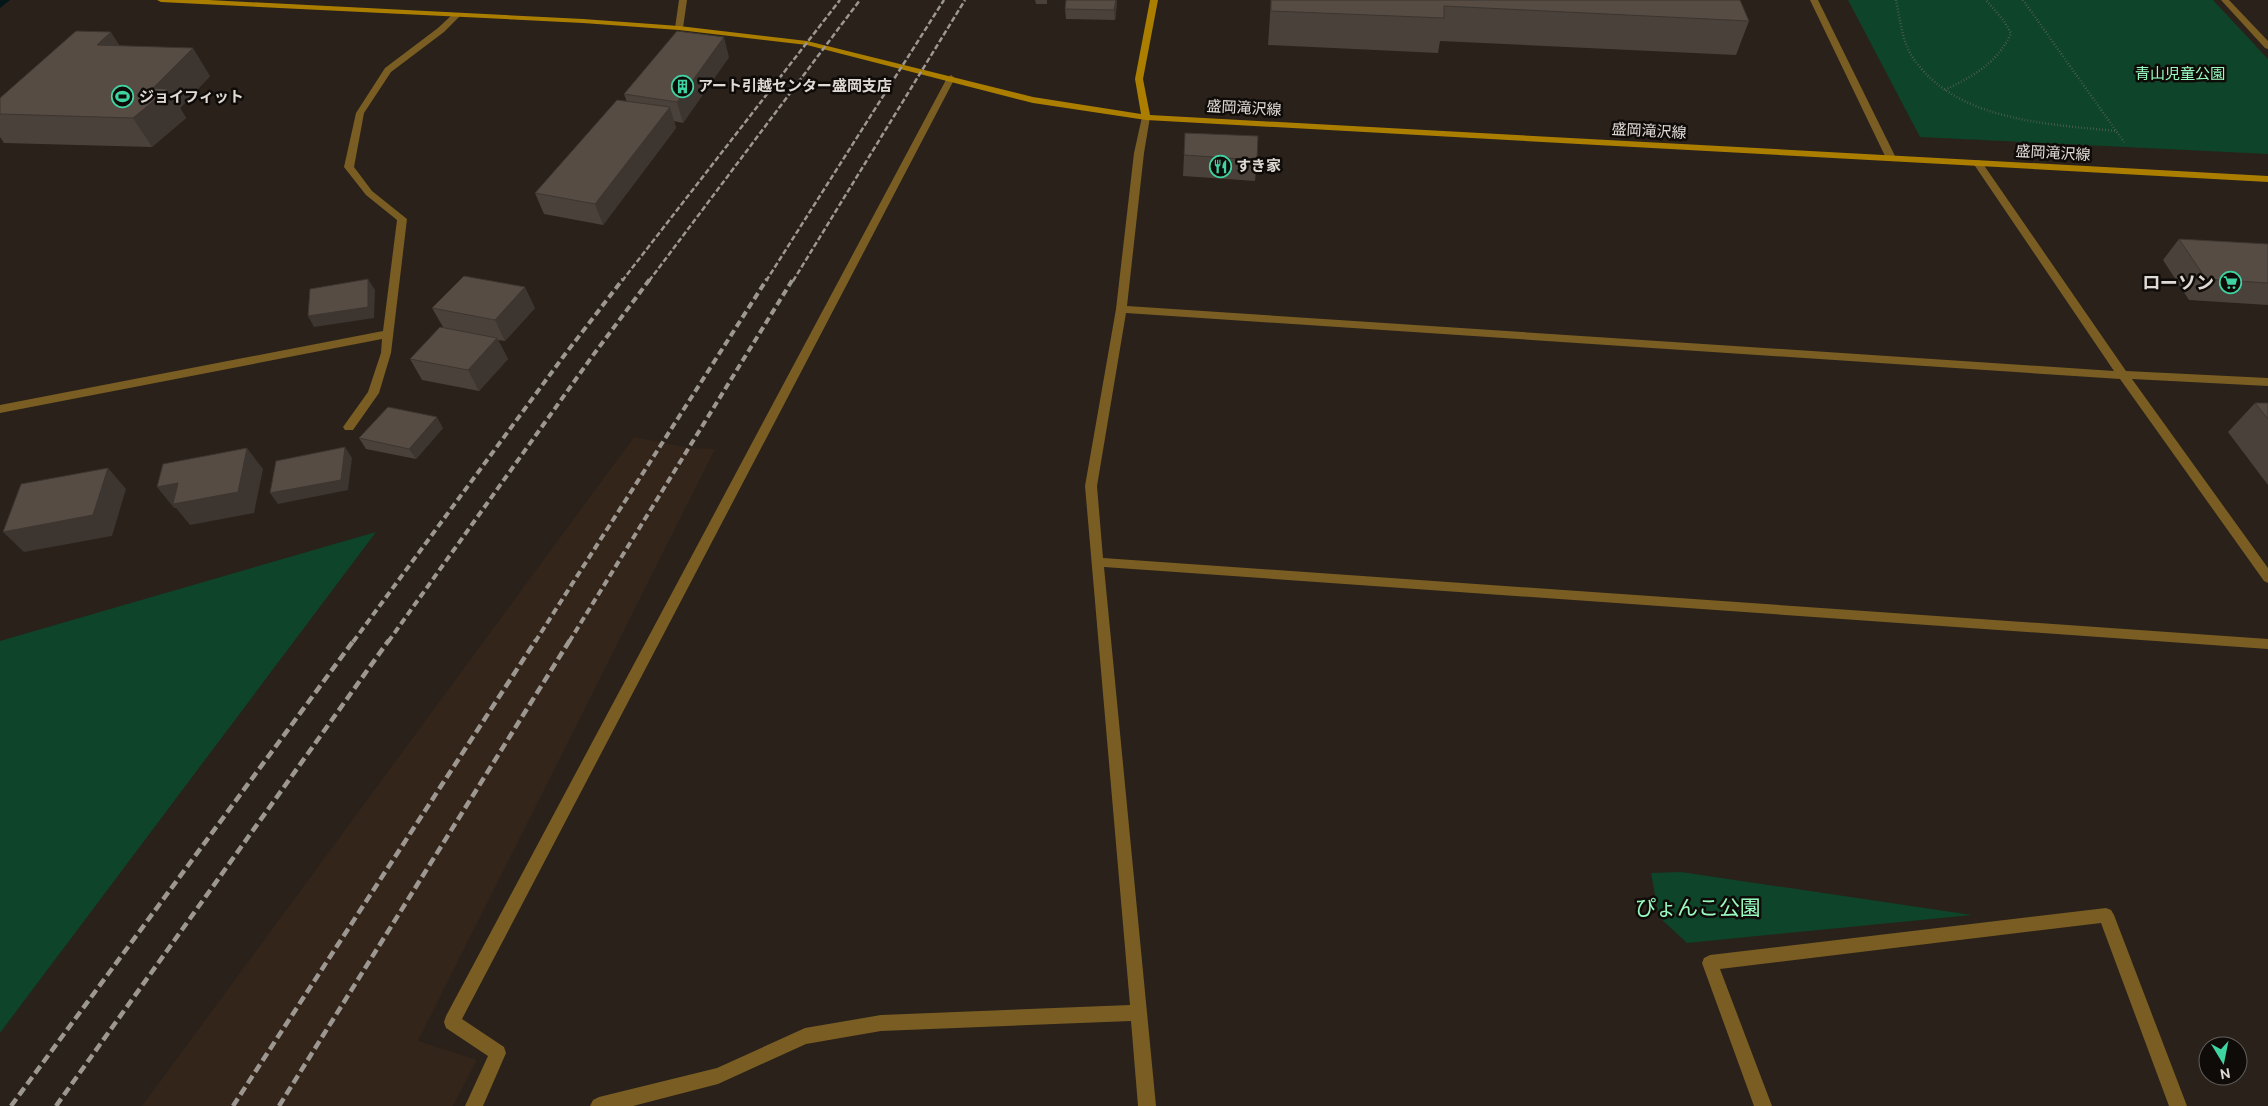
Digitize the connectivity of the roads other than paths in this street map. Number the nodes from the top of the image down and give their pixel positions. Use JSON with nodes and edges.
{"nodes":[{"id":1,"x":161,"y":0,"type":"edge"},
{"id":2,"x":683,"y":0,"type":"edge"},
{"id":3,"x":1154,"y":0,"type":"edge"},
{"id":4,"x":1814,"y":0,"type":"edge"},
{"id":5,"x":2225,"y":0,"type":"edge"},
{"id":6,"x":188,"y":1,"type":"edge"},
{"id":7,"x":457,"y":15,"type":"junction"},
{"id":8,"x":679,"y":28,"type":"junction"},
{"id":9,"x":2268,"y":46,"type":"edge"},
{"id":10,"x":951,"y":78,"type":"junction"},
{"id":11,"x":1146,"y":117,"type":"junction"},
{"id":12,"x":1891,"y":158,"type":"junction"},
{"id":13,"x":1978,"y":163,"type":"junction"},
{"id":14,"x":2268,"y":179,"type":"edge"},
{"id":15,"x":1121,"y":309,"type":"junction"},
{"id":16,"x":388,"y":334,"type":"junction"},
{"id":17,"x":2123,"y":375,"type":"junction"},
{"id":18,"x":2268,"y":382,"type":"edge"},
{"id":19,"x":0,"y":409,"type":"edge"},
{"id":20,"x":349,"y":428,"type":"dead end"},
{"id":21,"x":1096,"y":562,"type":"junction"},
{"id":22,"x":2268,"y":578,"type":"edge"},
{"id":23,"x":2268,"y":644,"type":"edge"},
{"id":24,"x":1137,"y":1013,"type":"junction"},
{"id":25,"x":474,"y":1106,"type":"edge"},
{"id":26,"x":599,"y":1106,"type":"edge"},
{"id":27,"x":1147,"y":1106,"type":"edge"},
{"id":28,"x":1763,"y":1106,"type":"edge"},
{"id":29,"x":2178,"y":1106,"type":"edge"}],
"edges":[{"from":1,"to":6,"type":"main road","name":"盛岡滝沢線"},
{"from":2,"to":8,"type":"street"},
{"from":3,"to":11,"type":"main road"},
{"from":4,"to":12,"type":"street"},
{"from":5,"to":9,"type":"street"},
{"from":6,"to":7,"type":"main road","name":"盛岡滝沢線"},
{"from":7,"to":8,"type":"main road","name":"盛岡滝沢線"},
{"from":7,"to":16,"type":"street"},
{"from":8,"to":10,"type":"main road","name":"盛岡滝沢線"},
{"from":10,"to":11,"type":"main road","name":"盛岡滝沢線"},
{"from":10,"to":25,"type":"street"},
{"from":11,"to":12,"type":"main road","name":"盛岡滝沢線"},
{"from":11,"to":15,"type":"street"},
{"from":12,"to":13,"type":"main road","name":"盛岡滝沢線"},
{"from":13,"to":14,"type":"main road","name":"盛岡滝沢線"},
{"from":13,"to":17,"type":"street"},
{"from":15,"to":17,"type":"street"},
{"from":15,"to":21,"type":"street"},
{"from":16,"to":19,"type":"street"},
{"from":16,"to":20,"type":"street"},
{"from":17,"to":18,"type":"street"},
{"from":17,"to":22,"type":"street"},
{"from":21,"to":23,"type":"street"},
{"from":21,"to":24,"type":"street"},
{"from":24,"to":26,"type":"street"},
{"from":24,"to":27,"type":"street"},
{"from":28,"to":29,"type":"street"}]}
